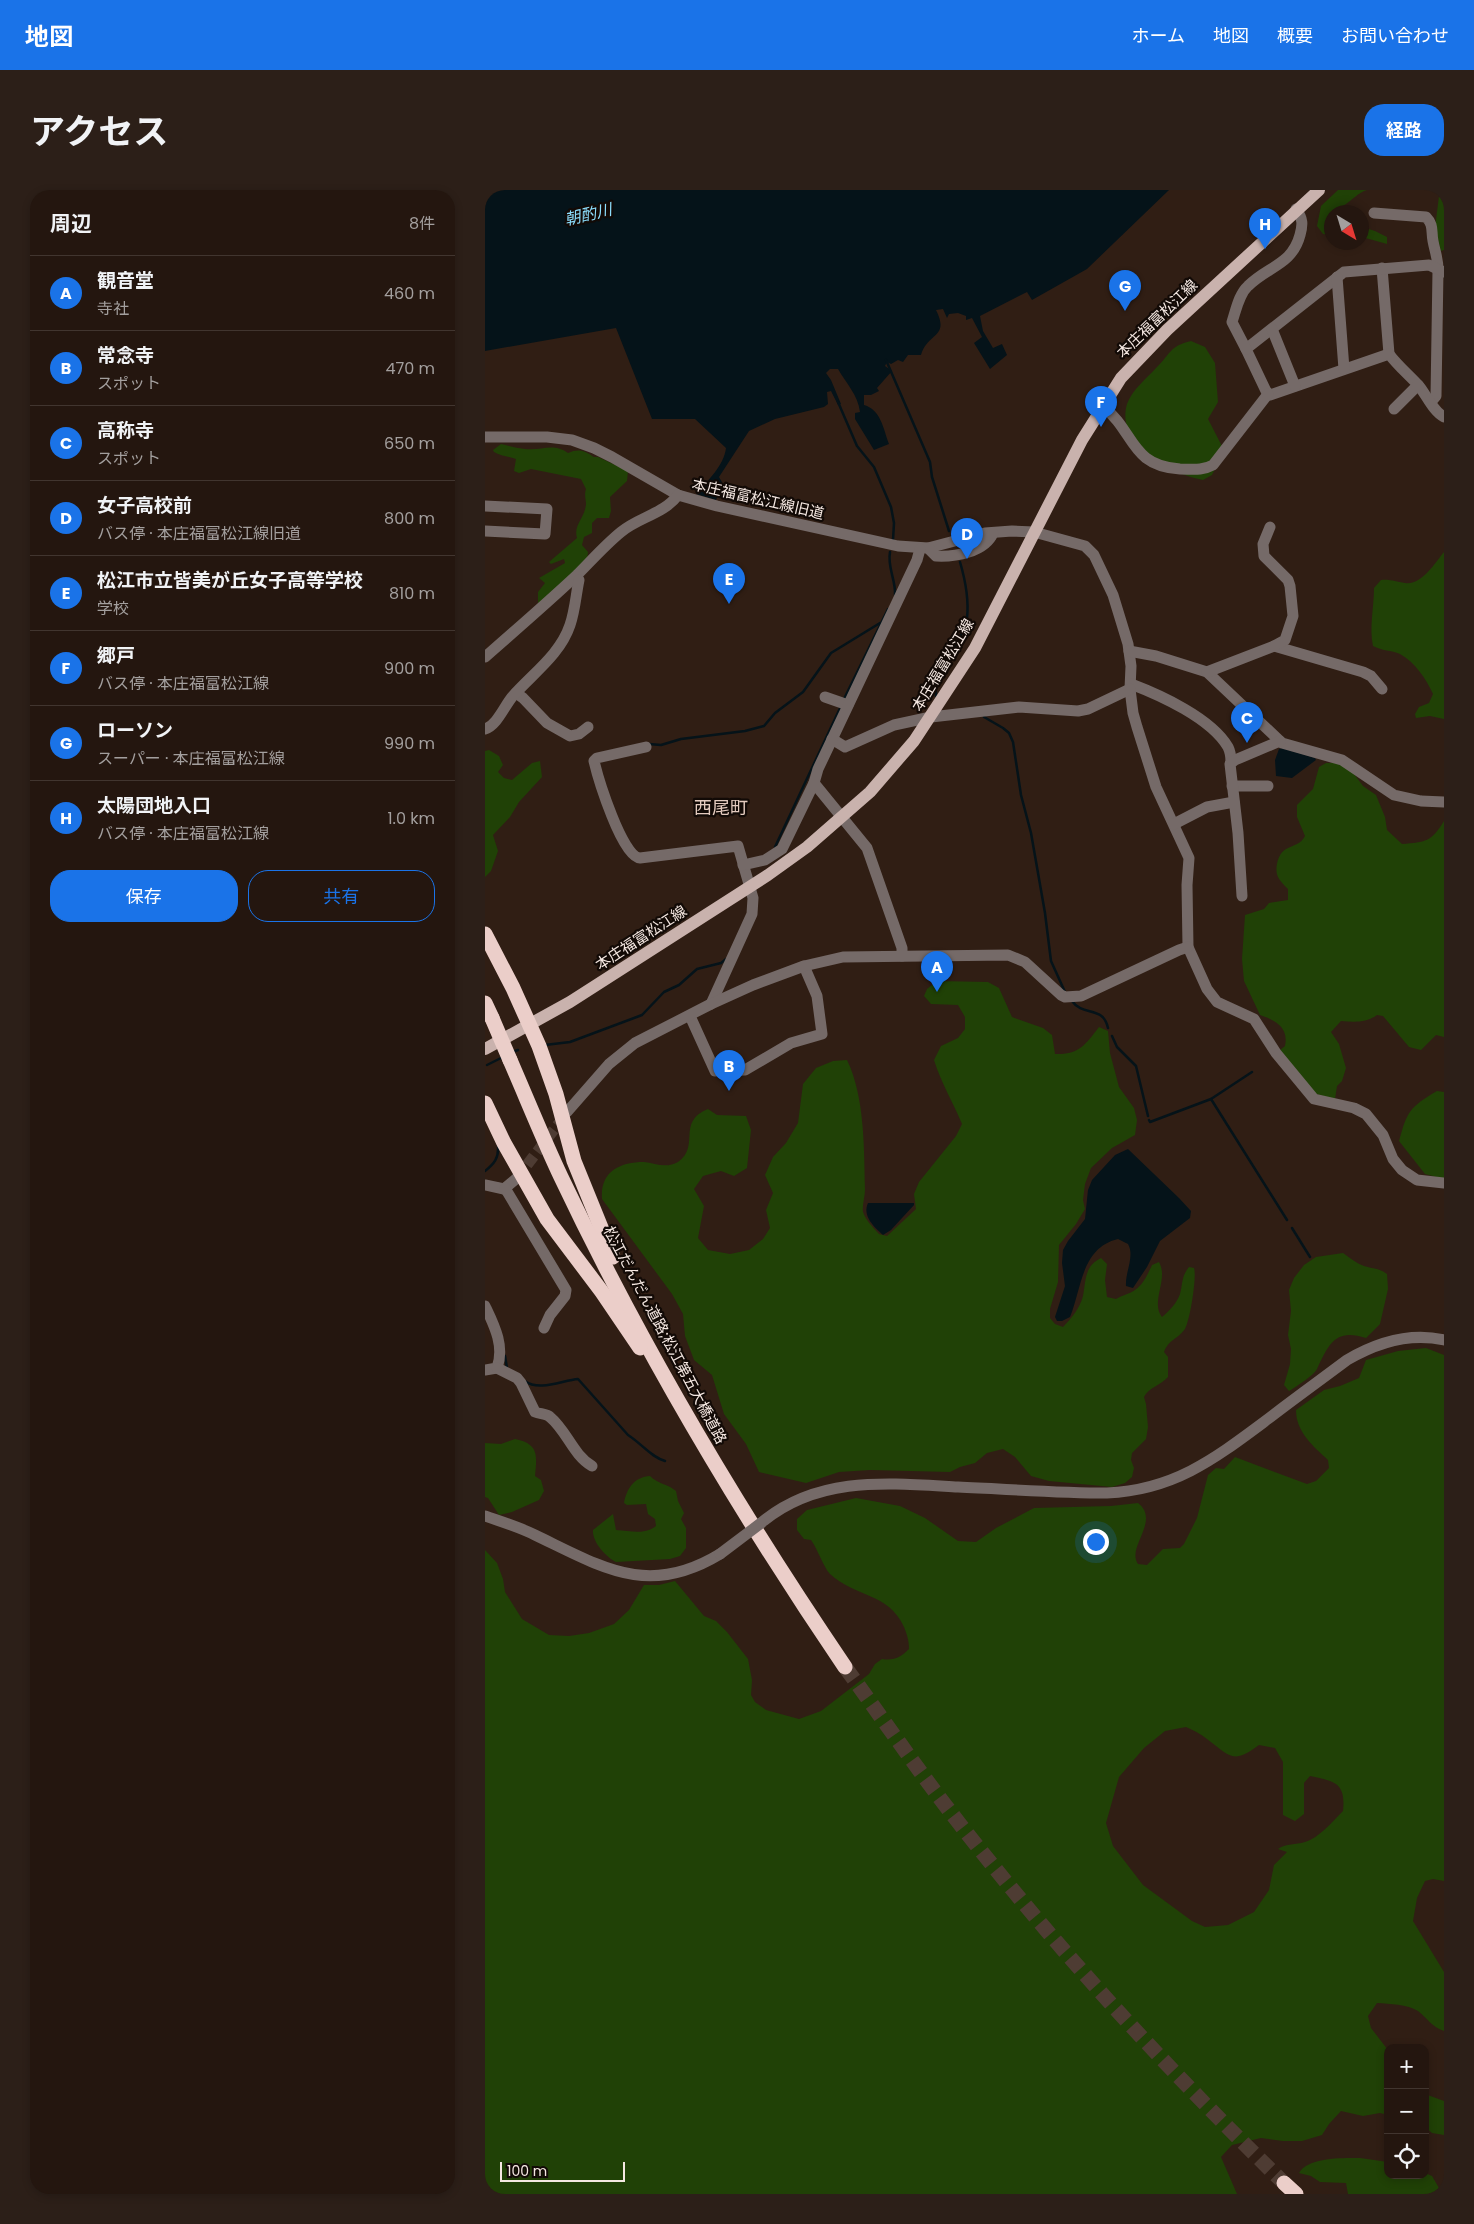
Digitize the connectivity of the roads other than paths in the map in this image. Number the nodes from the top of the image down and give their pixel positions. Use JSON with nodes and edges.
{"nodes":[{"id":1,"x":1319,"y":190,"type":"edge"},
{"id":2,"x":1296,"y":209,"type":"junction"},
{"id":3,"x":1375,"y":213,"type":"dead end"},
{"id":4,"x":1382,"y":268,"type":"junction"},
{"id":5,"x":1441,"y":271,"type":"edge"},
{"id":6,"x":1337,"y":277,"type":"junction"},
{"id":7,"x":1272,"y":328,"type":"junction"},
{"id":8,"x":1246,"y":349,"type":"junction"},
{"id":9,"x":1389,"y":354,"type":"junction"},
{"id":10,"x":1344,"y":369,"type":"junction"},
{"id":11,"x":1418,"y":385,"type":"junction"},
{"id":12,"x":1295,"y":386,"type":"junction"},
{"id":13,"x":1268,"y":394,"type":"junction"},
{"id":14,"x":1431,"y":402,"type":"junction"},
{"id":15,"x":1102,"y":406,"type":"junction"},
{"id":16,"x":1394,"y":409,"type":"dead end"},
{"id":17,"x":1444,"y":417,"type":"edge"},
{"id":18,"x":486,"y":438,"type":"edge"},
{"id":19,"x":678,"y":495,"type":"junction"},
{"id":20,"x":485,"y":506,"type":"edge"},
{"id":21,"x":1270,"y":527,"type":"dead end"},
{"id":22,"x":485,"y":531,"type":"edge"},
{"id":23,"x":1034,"y":532,"type":"junction"},
{"id":24,"x":924,"y":549,"type":"junction"},
{"id":25,"x":579,"y":580,"type":"dead end"},
{"id":26,"x":1275,"y":646,"type":"junction"},
{"id":27,"x":1129,"y":651,"type":"junction"},
{"id":28,"x":485,"y":658,"type":"edge"},
{"id":29,"x":1207,"y":672,"type":"junction"},
{"id":30,"x":1131,"y":687,"type":"junction"},
{"id":31,"x":1382,"y":689,"type":"dead end"},
{"id":32,"x":516,"y":694,"type":"junction"},
{"id":33,"x":825,"y":697,"type":"dead end"},
{"id":34,"x":844,"y":704,"type":"junction"},
{"id":35,"x":931,"y":716,"type":"junction"},
{"id":36,"x":587,"y":727,"type":"dead end"},
{"id":37,"x":485,"y":729,"type":"edge"},
{"id":38,"x":832,"y":740,"type":"junction"},
{"id":39,"x":1280,"y":741,"type":"junction"},
{"id":40,"x":645,"y":747,"type":"dead end"},
{"id":41,"x":1231,"y":762,"type":"junction"},
{"id":42,"x":814,"y":783,"type":"junction"},
{"id":43,"x":1232,"y":786,"type":"junction"},
{"id":44,"x":1269,"y":786,"type":"dead end"},
{"id":45,"x":1234,"y":802,"type":"junction"},
{"id":46,"x":1444,"y":802,"type":"edge"},
{"id":47,"x":843,"y":818,"type":"junction"},
{"id":48,"x":1173,"y":824,"type":"junction"},
{"id":49,"x":743,"y":865,"type":"junction"},
{"id":50,"x":750,"y":886,"type":"junction"},
{"id":51,"x":1242,"y":896,"type":"dead end"},
{"id":52,"x":485,"y":934,"type":"edge"},
{"id":53,"x":1188,"y":947,"type":"junction"},
{"id":54,"x":902,"y":956,"type":"junction"},
{"id":55,"x":804,"y":966,"type":"junction"},
{"id":56,"x":485,"y":1003,"type":"edge"},
{"id":57,"x":711,"y":1004,"type":"junction"},
{"id":58,"x":689,"y":1016,"type":"junction"},
{"id":59,"x":529,"y":1025,"type":"junction"},
{"id":60,"x":485,"y":1048,"type":"edge"},
{"id":61,"x":485,"y":1103,"type":"edge"},
{"id":62,"x":567,"y":1112,"type":"tunnel mouth"},
{"id":63,"x":517,"y":1178,"type":"tunnel mouth"},
{"id":64,"x":1444,"y":1183,"type":"edge"},
{"id":65,"x":485,"y":1185,"type":"edge"},
{"id":66,"x":505,"y":1188,"type":"junction"},
{"id":67,"x":485,"y":1306,"type":"edge"},
{"id":68,"x":544,"y":1328,"type":"dead end"},
{"id":69,"x":1444,"y":1340,"type":"edge"},
{"id":70,"x":647,"y":1344,"type":"junction"},
{"id":71,"x":497,"y":1368,"type":"junction"},
{"id":72,"x":485,"y":1370,"type":"edge"},
{"id":73,"x":702,"y":1444,"type":"junction"},
{"id":74,"x":592,"y":1466,"type":"dead end"},
{"id":75,"x":485,"y":1516,"type":"edge"},
{"id":76,"x":845,"y":1667,"type":"tunnel mouth"},
{"id":77,"x":1284,"y":2182,"type":"tunnel mouth"},
{"id":78,"x":1296,"y":2194,"type":"edge"}],
"edges":[{"from":1,"to":2,"type":"main road","name":"本庄福富松江線"},
{"from":2,"to":8,"type":"street"},
{"from":2,"to":15,"type":"main road","name":"本庄福富松江線"},
{"from":3,"to":5,"type":"street"},
{"from":4,"to":5,"type":"street"},
{"from":4,"to":6,"type":"street"},
{"from":4,"to":9,"type":"street"},
{"from":5,"to":14,"type":"street"},
{"from":6,"to":7,"type":"street"},
{"from":6,"to":10,"type":"street"},
{"from":7,"to":8,"type":"street"},
{"from":7,"to":12,"type":"street"},
{"from":8,"to":13,"type":"street"},
{"from":9,"to":10,"type":"street"},
{"from":9,"to":11,"type":"street"},
{"from":10,"to":12,"type":"street"},
{"from":11,"to":14,"type":"street"},
{"from":11,"to":16,"type":"street"},
{"from":12,"to":13,"type":"street"},
{"from":13,"to":15,"type":"street"},
{"from":14,"to":17,"type":"street"},
{"from":15,"to":23,"type":"main road","name":"本庄福富松江線"},
{"from":18,"to":19,"type":"street","name":"本庄福富松江線旧道"},
{"from":19,"to":24,"type":"street","name":"本庄福富松江線旧道"},
{"from":19,"to":28,"type":"street"},
{"from":20,"to":22,"type":"street"},
{"from":21,"to":26,"type":"street"},
{"from":23,"to":24,"type":"street","name":"本庄福富松江線旧道"},
{"from":23,"to":27,"type":"street","name":"本庄福富松江線旧道"},
{"from":23,"to":35,"type":"main road","name":"本庄福富松江線"},
{"from":24,"to":34,"type":"street"},
{"from":25,"to":32,"type":"street"},
{"from":26,"to":29,"type":"street"},
{"from":26,"to":31,"type":"street"},
{"from":27,"to":29,"type":"street"},
{"from":27,"to":30,"type":"street","name":"本庄福富松江線旧道"},
{"from":29,"to":39,"type":"street"},
{"from":30,"to":35,"type":"street"},
{"from":30,"to":41,"type":"street"},
{"from":30,"to":48,"type":"street","name":"本庄福富松江線旧道"},
{"from":32,"to":36,"type":"street"},
{"from":32,"to":37,"type":"street"},
{"from":33,"to":34,"type":"street"},
{"from":34,"to":38,"type":"street"},
{"from":35,"to":38,"type":"street"},
{"from":35,"to":47,"type":"main road","name":"本庄福富松江線"},
{"from":38,"to":42,"type":"street"},
{"from":39,"to":41,"type":"street"},
{"from":39,"to":46,"type":"street"},
{"from":40,"to":49,"type":"street"},
{"from":41,"to":43,"type":"street"},
{"from":42,"to":47,"type":"street"},
{"from":42,"to":49,"type":"street"},
{"from":43,"to":44,"type":"street"},
{"from":43,"to":45,"type":"street"},
{"from":45,"to":48,"type":"street"},
{"from":45,"to":51,"type":"street"},
{"from":47,"to":50,"type":"main road","name":"本庄福富松江線"},
{"from":47,"to":54,"type":"street"},
{"from":48,"to":53,"type":"street","name":"本庄福富松江線旧道"},
{"from":49,"to":50,"type":"street"},
{"from":50,"to":57,"type":"street"},
{"from":50,"to":59,"type":"main road","name":"本庄福富松江線"},
{"from":52,"to":59,"type":"highway"},
{"from":53,"to":54,"type":"street"},
{"from":53,"to":64,"type":"street"},
{"from":54,"to":55,"type":"street"},
{"from":55,"to":57,"type":"street"},
{"from":55,"to":58,"type":"street"},
{"from":56,"to":70,"type":"highway","name":"松江だんだん道路;松江第五大橋道路","bridge":true},
{"from":57,"to":58,"type":"street"},
{"from":58,"to":62,"type":"street"},
{"from":59,"to":60,"type":"main road","name":"本庄福富松江線"},
{"from":59,"to":70,"type":"highway"},
{"from":61,"to":73,"type":"highway"},
{"from":63,"to":66,"type":"street"},
{"from":65,"to":66,"type":"street"},
{"from":66,"to":68,"type":"street"},
{"from":67,"to":71,"type":"street"},
{"from":69,"to":75,"type":"street","bridge":true},
{"from":70,"to":73,"type":"highway","name":"松江だんだん道路;松江第五大橋道路"},
{"from":71,"to":72,"type":"street"},
{"from":71,"to":74,"type":"street"},
{"from":73,"to":76,"type":"highway","name":"松江だんだん道路;松江第五大橋道路"},
{"from":77,"to":78,"type":"highway"}]}
